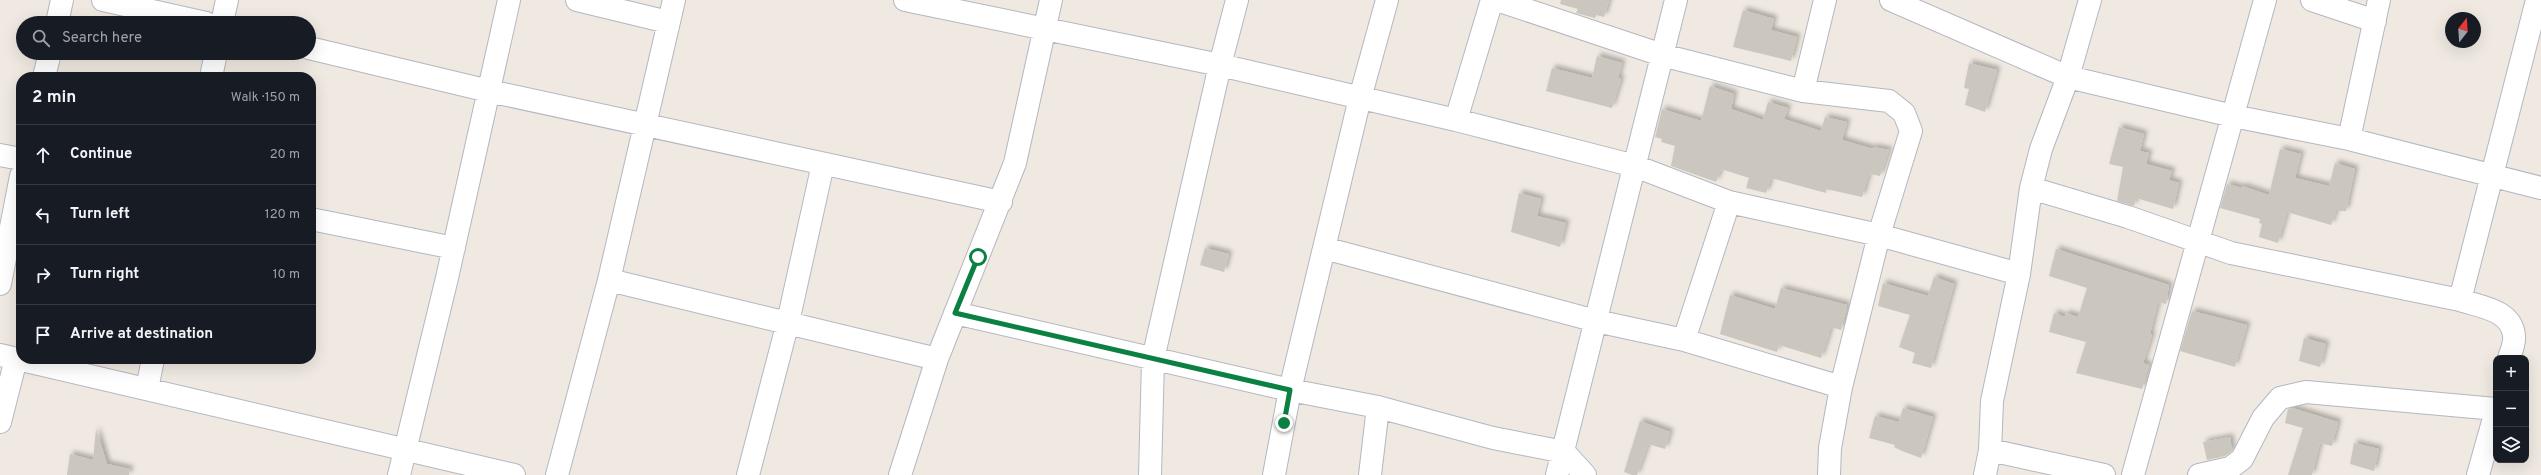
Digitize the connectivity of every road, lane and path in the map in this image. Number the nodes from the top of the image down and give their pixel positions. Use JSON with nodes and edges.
{"nodes":[{"id":1,"x":62,"y":0,"type":"edge"},
{"id":2,"x":103,"y":0,"type":"edge"},
{"id":3,"x":227,"y":0,"type":"edge"},
{"id":4,"x":509,"y":0,"type":"edge"},
{"id":5,"x":577,"y":0,"type":"edge"},
{"id":6,"x":674,"y":0,"type":"edge"},
{"id":7,"x":905,"y":0,"type":"edge"},
{"id":8,"x":1051,"y":0,"type":"edge"},
{"id":9,"x":1237,"y":0,"type":"edge"},
{"id":10,"x":1387,"y":0,"type":"edge"},
{"id":11,"x":1492,"y":0,"type":"edge"},
{"id":12,"x":1497,"y":0,"type":"edge"},
{"id":13,"x":1676,"y":0,"type":"edge"},
{"id":14,"x":1825,"y":0,"type":"edge"},
{"id":15,"x":1891,"y":0,"type":"edge"},
{"id":16,"x":2090,"y":0,"type":"edge"},
{"id":17,"x":2265,"y":0,"type":"edge"},
{"id":18,"x":2312,"y":0,"type":"edge"},
{"id":19,"x":2379,"y":0,"type":"edge"},
{"id":20,"x":2537,"y":0,"type":"edge"},
{"id":21,"x":59,"y":16,"type":"edge"},
{"id":22,"x":175,"y":16,"type":"edge"},
{"id":23,"x":224,"y":16,"type":"edge"},
{"id":24,"x":2375,"y":21,"type":"junction"},
{"id":25,"x":668,"y":22,"type":"junction"},
{"id":26,"x":1043,"y":30,"type":"junction"},
{"id":27,"x":316,"y":50,"type":"edge"},
{"id":28,"x":1662,"y":55,"type":"junction"},
{"id":29,"x":48,"y":60,"type":"edge"},
{"id":30,"x":215,"y":60,"type":"edge"},
{"id":31,"x":1220,"y":65,"type":"junction"},
{"id":32,"x":45,"y":72,"type":"edge"},
{"id":33,"x":212,"y":72,"type":"edge"},
{"id":34,"x":2068,"y":77,"type":"junction"},
{"id":35,"x":489,"y":91,"type":"junction"},
{"id":36,"x":1803,"y":91,"type":"junction"},
{"id":37,"x":1360,"y":98,"type":"junction"},
{"id":38,"x":2233,"y":116,"type":"junction"},
{"id":39,"x":1456,"y":120,"type":"junction"},
{"id":40,"x":646,"y":125,"type":"junction"},
{"id":41,"x":2349,"y":139,"type":"junction"},
{"id":42,"x":0,"y":155,"type":"edge"},
{"id":43,"x":16,"y":158,"type":"edge"},
{"id":44,"x":823,"y":164,"type":"junction"},
{"id":45,"x":1635,"y":166,"type":"junction"},
{"id":46,"x":2492,"y":176,"type":"junction"},
{"id":47,"x":2031,"y":188,"type":"junction"},
{"id":48,"x":2541,"y":188,"type":"edge"},
{"id":49,"x":16,"y":202,"type":"edge"},
{"id":50,"x":1001,"y":202,"type":"junction"},
{"id":51,"x":1729,"y":202,"type":"junction"},
{"id":52,"x":316,"y":220,"type":"edge"},
{"id":53,"x":1879,"y":236,"type":"junction"},
{"id":54,"x":2198,"y":241,"type":"junction"},
{"id":55,"x":454,"y":248,"type":"junction"},
{"id":56,"x":1324,"y":248,"type":"junction"},
{"id":57,"x":2019,"y":274,"type":"junction"},
{"id":58,"x":609,"y":280,"type":"junction"},
{"id":59,"x":0,"y":284,"type":"edge"},
{"id":60,"x":2460,"y":300,"type":"junction"},
{"id":61,"x":955,"y":313,"type":"junction"},
{"id":62,"x":1596,"y":321,"type":"junction"},
{"id":63,"x":788,"y":322,"type":"junction"},
{"id":64,"x":1684,"y":340,"type":"junction"},
{"id":65,"x":2510,"y":355,"type":"edge"},
{"id":66,"x":8,"y":357,"type":"edge"},
{"id":67,"x":937,"y":359,"type":"junction"},
{"id":68,"x":1153,"y":359,"type":"junction"},
{"id":69,"x":38,"y":364,"type":"edge"},
{"id":70,"x":152,"y":364,"type":"edge"},
{"id":71,"x":1841,"y":387,"type":"junction"},
{"id":72,"x":147,"y":389,"type":"junction"},
{"id":73,"x":1290,"y":390,"type":"junction"},
{"id":74,"x":1378,"y":407,"type":"junction"},
{"id":75,"x":2493,"y":410,"type":"edge"},
{"id":76,"x":2493,"y":421,"type":"edge"},
{"id":77,"x":0,"y":422,"type":"edge"},
{"id":78,"x":406,"y":450,"type":"junction"},
{"id":79,"x":1990,"y":450,"type":"junction"},
{"id":80,"x":1564,"y":452,"type":"junction"},
{"id":81,"x":2243,"y":467,"type":"edge"},
{"id":82,"x":399,"y":475,"type":"edge"},
{"id":83,"x":514,"y":475,"type":"edge"},
{"id":84,"x":557,"y":475,"type":"edge"},
{"id":85,"x":748,"y":475,"type":"edge"},
{"id":86,"x":900,"y":475,"type":"edge"},
{"id":87,"x":1150,"y":475,"type":"edge"},
{"id":88,"x":1274,"y":475,"type":"edge"},
{"id":89,"x":1370,"y":475,"type":"edge"},
{"id":90,"x":1557,"y":475,"type":"edge"},
{"id":91,"x":1585,"y":475,"type":"edge"},
{"id":92,"x":1829,"y":475,"type":"edge"},
{"id":93,"x":1985,"y":475,"type":"edge"},
{"id":94,"x":2104,"y":475,"type":"edge"},
{"id":95,"x":2133,"y":475,"type":"edge"},
{"id":96,"x":2199,"y":475,"type":"edge"},
{"id":97,"x":2478,"y":475,"type":"edge"}],
"edges":[{"from":1,"to":21,"type":"street"},
{"from":2,"to":22,"type":"street"},
{"from":3,"to":23,"type":"street"},
{"from":4,"to":35,"type":"street"},
{"from":5,"to":25,"type":"street"},
{"from":6,"to":25,"type":"street"},
{"from":7,"to":26,"type":"street"},
{"from":8,"to":26,"type":"street"},
{"from":9,"to":31,"type":"street"},
{"from":10,"to":37,"type":"street"},
{"from":11,"to":39,"type":"street"},
{"from":12,"to":28,"type":"street"},
{"from":13,"to":28,"type":"street"},
{"from":14,"to":36,"type":"street"},
{"from":15,"to":34,"type":"street"},
{"from":16,"to":34,"type":"street"},
{"from":17,"to":38,"type":"street"},
{"from":18,"to":24,"type":"street"},
{"from":19,"to":24,"type":"street"},
{"from":20,"to":46,"type":"street"},
{"from":24,"to":41,"type":"street"},
{"from":25,"to":40,"type":"street"},
{"from":26,"to":31,"type":"street"},
{"from":26,"to":50,"type":"street"},
{"from":27,"to":35,"type":"street"},
{"from":28,"to":36,"type":"street"},
{"from":28,"to":45,"type":"street"},
{"from":29,"to":32,"type":"street"},
{"from":30,"to":33,"type":"street"},
{"from":31,"to":37,"type":"street"},
{"from":31,"to":68,"type":"street"},
{"from":34,"to":38,"type":"street"},
{"from":34,"to":47,"type":"street"},
{"from":35,"to":40,"type":"street"},
{"from":35,"to":55,"type":"street"},
{"from":36,"to":53,"type":"street"},
{"from":37,"to":39,"type":"street"},
{"from":37,"to":56,"type":"street"},
{"from":38,"to":41,"type":"street"},
{"from":38,"to":54,"type":"street"},
{"from":39,"to":45,"type":"street"},
{"from":40,"to":44,"type":"street"},
{"from":40,"to":58,"type":"street"},
{"from":41,"to":46,"type":"street"},
{"from":42,"to":43,"type":"street"},
{"from":44,"to":50,"type":"street"},
{"from":44,"to":63,"type":"street"},
{"from":45,"to":51,"type":"street"},
{"from":45,"to":62,"type":"street"},
{"from":46,"to":48,"type":"street"},
{"from":46,"to":60,"type":"street"},
{"from":47,"to":54,"type":"street"},
{"from":47,"to":57,"type":"street"},
{"from":49,"to":59,"type":"street"},
{"from":50,"to":61,"type":"street"},
{"from":51,"to":53,"type":"street"},
{"from":51,"to":64,"type":"street"},
{"from":52,"to":55,"type":"street"},
{"from":53,"to":57,"type":"street"},
{"from":53,"to":71,"type":"street"},
{"from":54,"to":60,"type":"street"},
{"from":54,"to":95,"type":"street"},
{"from":55,"to":78,"type":"street"},
{"from":56,"to":62,"type":"street"},
{"from":56,"to":73,"type":"street"},
{"from":57,"to":79,"type":"street"},
{"from":58,"to":63,"type":"street"},
{"from":58,"to":84,"type":"street"},
{"from":60,"to":65,"type":"street"},
{"from":61,"to":67,"type":"street"},
{"from":61,"to":68,"type":"street"},
{"from":62,"to":64,"type":"street"},
{"from":62,"to":80,"type":"street"},
{"from":63,"to":67,"type":"street"},
{"from":63,"to":85,"type":"street"},
{"from":64,"to":71,"type":"street"},
{"from":66,"to":77,"type":"street"},
{"from":67,"to":86,"type":"street"},
{"from":68,"to":73,"type":"street"},
{"from":68,"to":87,"type":"street"},
{"from":69,"to":72,"type":"street"},
{"from":70,"to":72,"type":"street"},
{"from":71,"to":92,"type":"street"},
{"from":72,"to":78,"type":"street"},
{"from":73,"to":74,"type":"street"},
{"from":73,"to":88,"type":"street"},
{"from":74,"to":80,"type":"street"},
{"from":74,"to":89,"type":"street"},
{"from":75,"to":81,"type":"street"},
{"from":76,"to":97,"type":"street"},
{"from":78,"to":82,"type":"street"},
{"from":78,"to":83,"type":"street"},
{"from":79,"to":93,"type":"street"},
{"from":79,"to":94,"type":"street"},
{"from":80,"to":90,"type":"street"},
{"from":80,"to":91,"type":"street"},
{"from":81,"to":96,"type":"street"}]}
